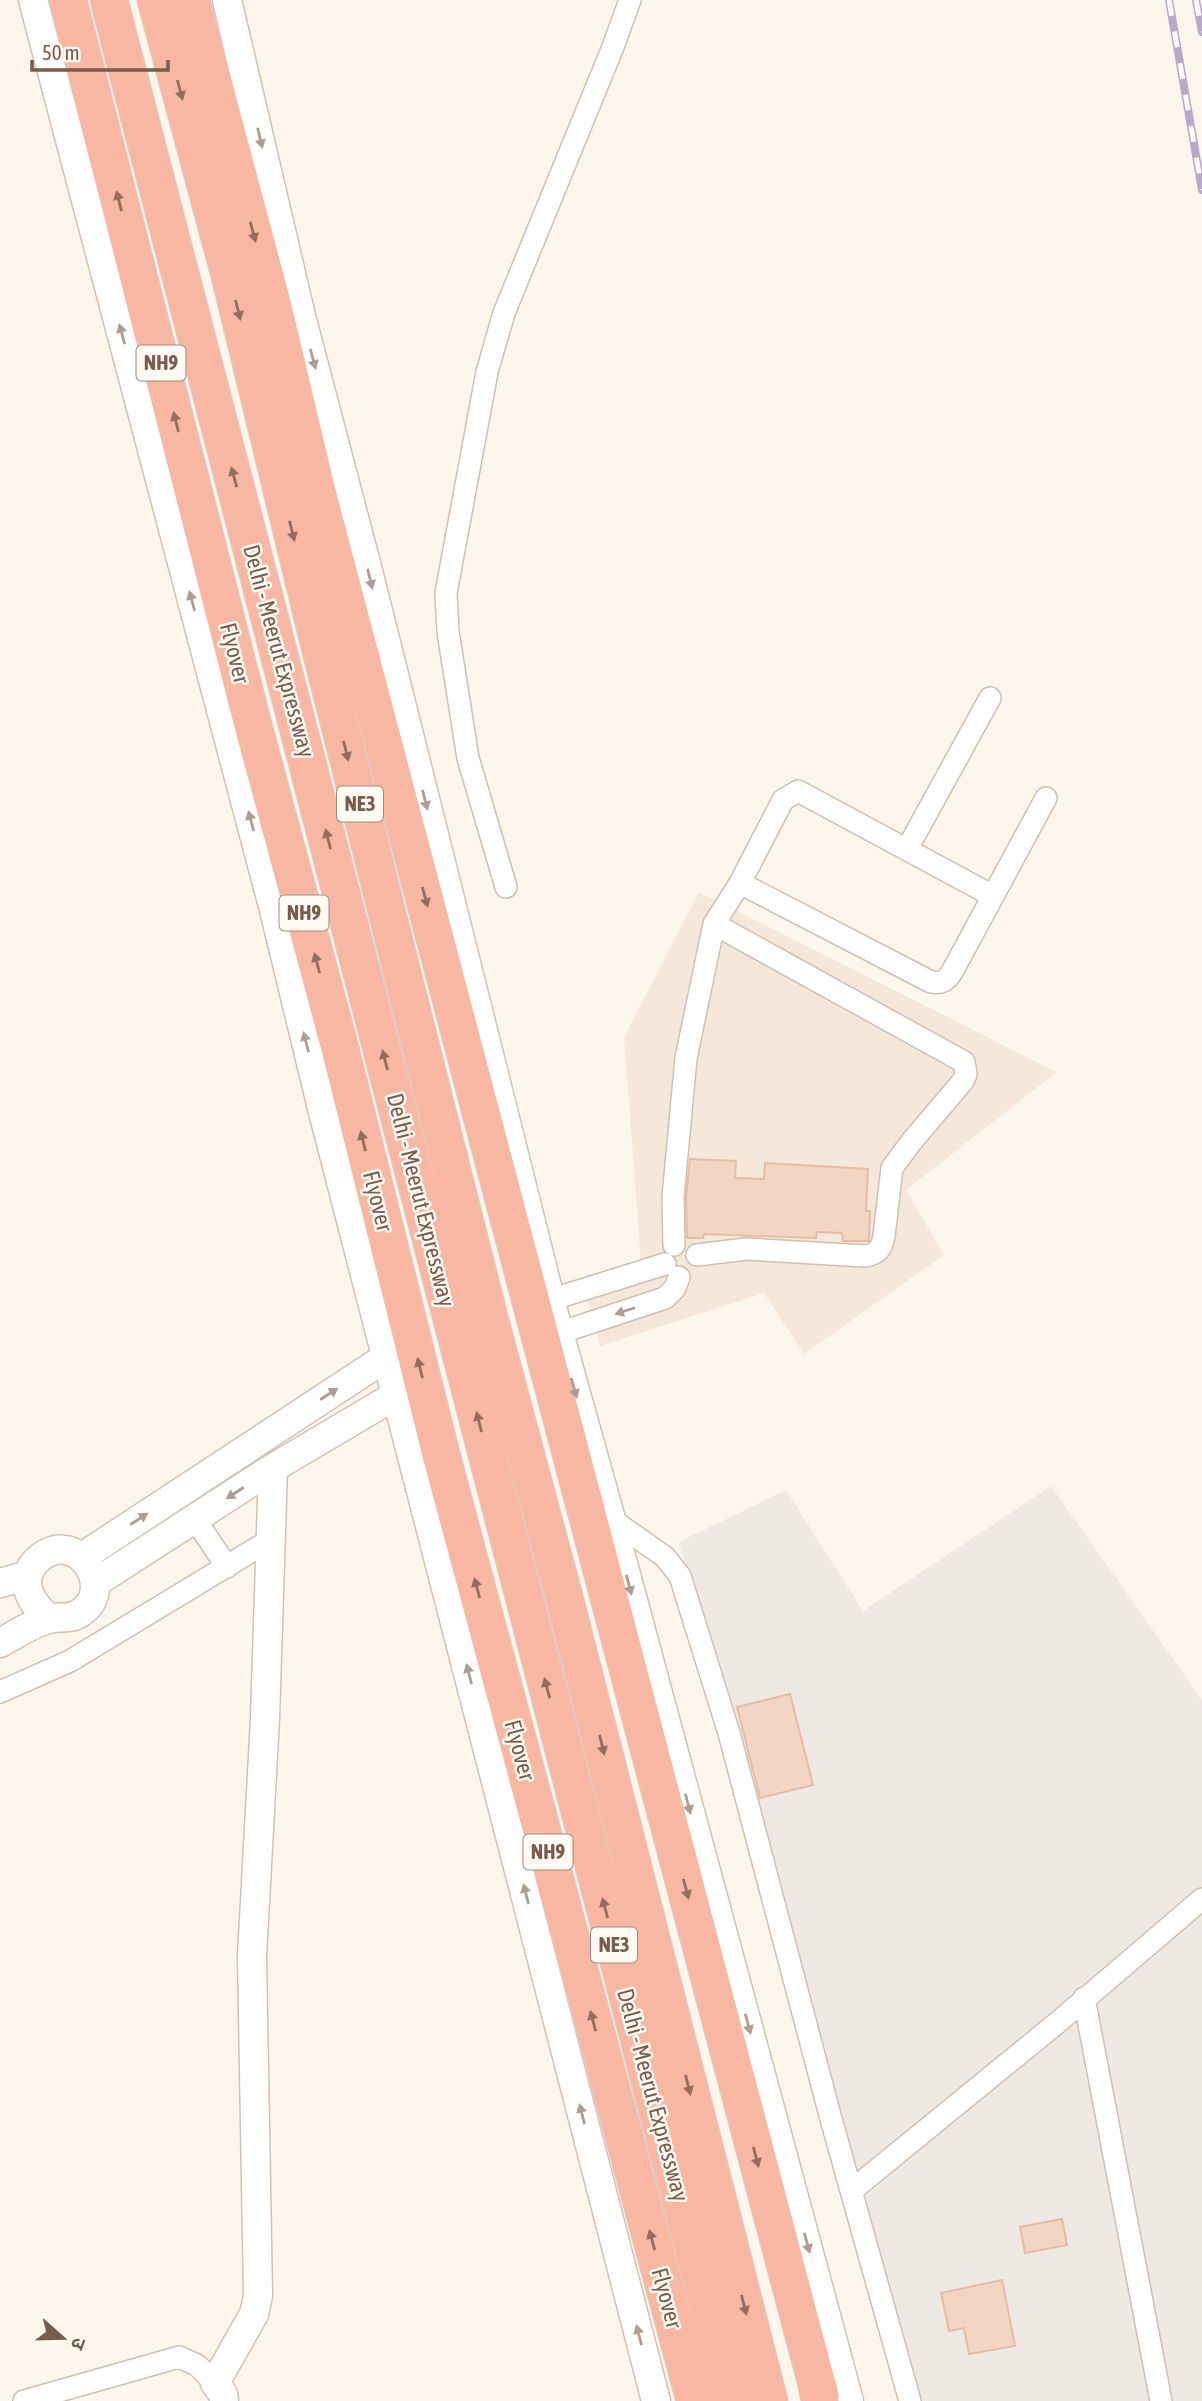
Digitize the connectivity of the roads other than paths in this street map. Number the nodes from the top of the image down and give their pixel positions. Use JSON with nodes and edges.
{"nodes":[{"id":1,"x":33,"y":0,"type":"edge"},
{"id":2,"x":68,"y":0,"type":"edge"},
{"id":3,"x":108,"y":0,"type":"edge"},
{"id":4,"x":156,"y":0,"type":"edge"},
{"id":5,"x":191,"y":0,"type":"edge"},
{"id":6,"x":630,"y":0,"type":"edge"},
{"id":7,"x":229,"y":1,"type":"edge"},
{"id":8,"x":990,"y":698,"type":"dead end"},
{"id":9,"x":1046,"y":798,"type":"dead end"},
{"id":10,"x":907,"y":849,"type":"junction"},
{"id":11,"x":740,"y":883,"type":"junction"},
{"id":12,"x":506,"y":887,"type":"dead end"},
{"id":13,"x":993,"y":896,"type":"junction"},
{"id":14,"x":714,"y":924,"type":"junction"},
{"id":15,"x":452,"y":955,"type":"junction"},
{"id":16,"x":338,"y":1104,"type":"junction"},
{"id":17,"x":525,"y":1242,"type":"junction"},
{"id":18,"x":674,"y":1245,"type":"junction"},
{"id":19,"x":697,"y":1255,"type":"junction"},
{"id":20,"x":672,"y":1270,"type":"junction"},
{"id":21,"x":550,"y":1300,"type":"junction"},
{"id":22,"x":559,"y":1333,"type":"junction"},
{"id":23,"x":388,"y":1356,"type":"junction"},
{"id":24,"x":398,"y":1394,"type":"junction"},
{"id":25,"x":273,"y":1468,"type":"junction"},
{"id":26,"x":195,"y":1519,"type":"junction"},
{"id":27,"x":611,"y":1519,"type":"junction"},
{"id":28,"x":271,"y":1540,"type":"junction"},
{"id":29,"x":82,"y":1557,"type":"junction"},
{"id":30,"x":227,"y":1567,"type":"junction"},
{"id":31,"x":28,"y":1575,"type":"junction"},
{"id":32,"x":0,"y":1583,"type":"edge"},
{"id":33,"x":95,"y":1583,"type":"junction"},
{"id":34,"x":49,"y":1618,"type":"junction"},
{"id":35,"x":0,"y":1643,"type":"edge"},
{"id":36,"x":0,"y":1692,"type":"edge"},
{"id":37,"x":1202,"y":1899,"type":"edge"},
{"id":38,"x":1084,"y":1998,"type":"junction"},
{"id":39,"x":851,"y":2191,"type":"junction"},
{"id":40,"x":220,"y":2392,"type":"edge"},
{"id":41,"x":839,"y":2397,"type":"edge"},
{"id":42,"x":768,"y":2400,"type":"edge"},
{"id":43,"x":24,"y":2401,"type":"edge"},
{"id":44,"x":656,"y":2401,"type":"edge"},
{"id":45,"x":695,"y":2401,"type":"edge"},
{"id":46,"x":910,"y":2401,"type":"edge"},
{"id":47,"x":1161,"y":2401,"type":"edge"}],
"edges":[{"from":16,"to":1,"type":"street","one_way":true},
{"from":16,"to":2,"type":"highway","name":"Flyover","number":"NH9","one_way":true},
{"from":42,"to":3,"type":"highway","name":"Delhi - Meerut Expressway","number":"NE3","one_way":true},
{"from":4,"to":42,"type":"highway","name":"Delhi - Meerut Expressway","number":"NE3","one_way":true},
{"from":5,"to":15,"type":"highway","one_way":true},
{"from":6,"to":12,"type":"street"},
{"from":7,"to":15,"type":"street","one_way":true},
{"from":8,"to":10,"type":"street"},
{"from":9,"to":13,"type":"street"},
{"from":10,"to":11,"type":"street"},
{"from":10,"to":13,"type":"street"},
{"from":11,"to":13,"type":"street"},
{"from":11,"to":14,"type":"street"},
{"from":14,"to":18,"type":"street"},
{"from":14,"to":19,"type":"street"},
{"from":15,"to":17,"type":"highway"},
{"from":16,"to":23,"type":"street"},
{"from":45,"to":16,"type":"highway","name":"Flyover","number":"NH9","one_way":true},
{"from":17,"to":21,"type":"street"},
{"from":17,"to":41,"type":"highway","one_way":true,"bridge":true},
{"from":18,"to":19,"type":"street"},
{"from":18,"to":20,"type":"street"},
{"from":19,"to":20,"type":"street"},
{"from":20,"to":21,"type":"street"},
{"from":20,"to":22,"type":"street","one_way":true},
{"from":21,"to":22,"type":"street"},
{"from":22,"to":27,"type":"street","one_way":true},
{"from":23,"to":24,"type":"street"},
{"from":29,"to":23,"type":"street","one_way":true},
{"from":24,"to":25,"type":"street"},
{"from":44,"to":24,"type":"street","one_way":true},
{"from":25,"to":26,"type":"street","one_way":true},
{"from":25,"to":28,"type":"street"},
{"from":26,"to":30,"type":"street"},
{"from":26,"to":33,"type":"street"},
{"from":27,"to":39,"type":"street"},
{"from":27,"to":41,"type":"street","one_way":true},
{"from":28,"to":30,"type":"street"},
{"from":28,"to":40,"type":"street"},
{"from":29,"to":31,"type":"street"},
{"from":29,"to":33,"type":"street"},
{"from":30,"to":36,"type":"street"},
{"from":31,"to":32,"type":"street"},
{"from":31,"to":34,"type":"street"},
{"from":33,"to":34,"type":"street"},
{"from":34,"to":35,"type":"street"},
{"from":37,"to":38,"type":"street"},
{"from":38,"to":39,"type":"street"},
{"from":38,"to":47,"type":"street"},
{"from":39,"to":46,"type":"street"},
{"from":40,"to":43,"type":"street"},
{"from":41,"to":42,"type":"street"}]}
